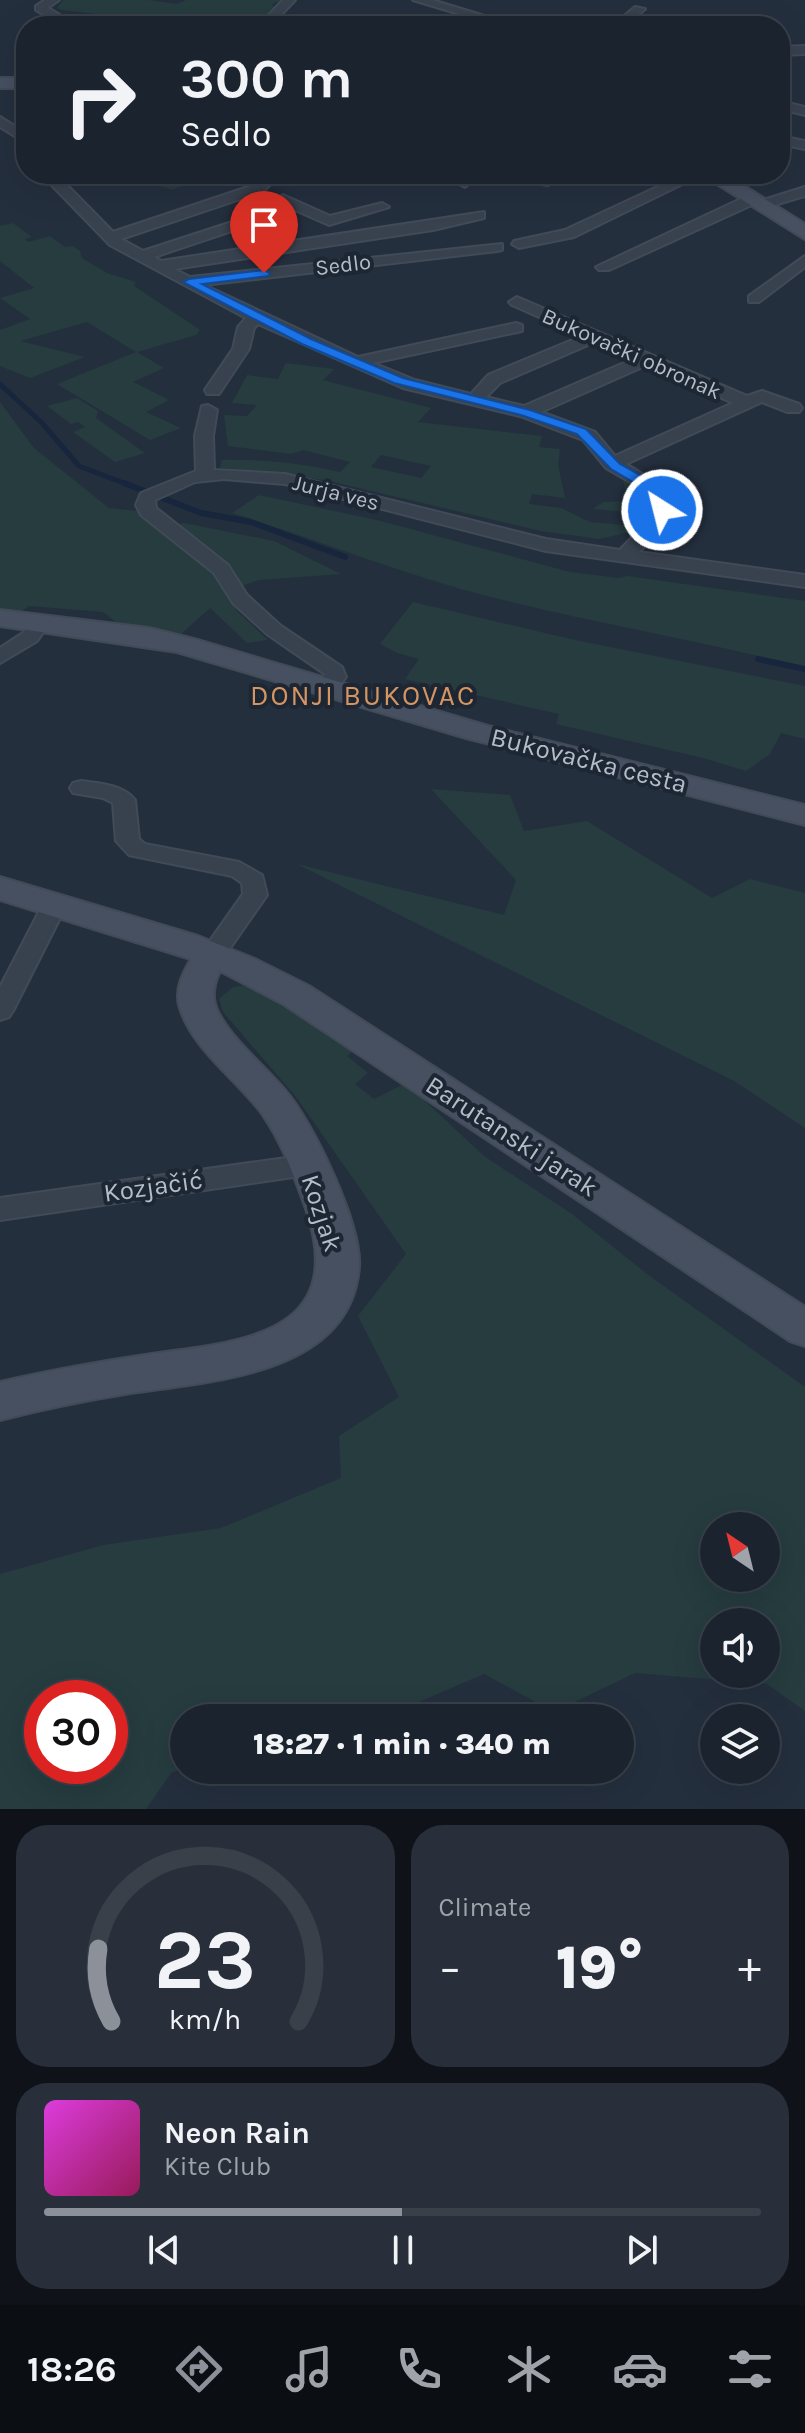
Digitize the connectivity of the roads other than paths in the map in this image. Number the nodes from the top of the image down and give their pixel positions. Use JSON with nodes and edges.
{"nodes":[{"id":1,"x":53,"y":0,"type":"edge"},
{"id":2,"x":289,"y":0,"type":"edge"},
{"id":3,"x":421,"y":0,"type":"edge"},
{"id":4,"x":54,"y":16,"type":"edge"},
{"id":5,"x":274,"y":16,"type":"edge"},
{"id":6,"x":477,"y":16,"type":"edge"},
{"id":7,"x":58,"y":184,"type":"edge"},
{"id":8,"x":263,"y":184,"type":"edge"},
{"id":9,"x":675,"y":184,"type":"edge"},
{"id":10,"x":727,"y":184,"type":"edge"},
{"id":11,"x":259,"y":188,"type":"junction"},
{"id":12,"x":805,"y":191,"type":"edge"},
{"id":13,"x":756,"y":202,"type":"junction"},
{"id":14,"x":297,"y":205,"type":"junction"},
{"id":15,"x":382,"y":207,"type":"dead end"},
{"id":16,"x":479,"y":215,"type":"dead end"},
{"id":17,"x":805,"y":233,"type":"edge"},
{"id":18,"x":110,"y":238,"type":"junction"},
{"id":19,"x":519,"y":244,"type":"dead end"},
{"id":20,"x":497,"y":247,"type":"dead end"},
{"id":21,"x":143,"y":256,"type":"junction"},
{"id":22,"x":805,"y":260,"type":"edge"},
{"id":23,"x":161,"y":266,"type":"junction"},
{"id":24,"x":604,"y":267,"type":"dead end"},
{"id":25,"x":189,"y":282,"type":"junction"},
{"id":26,"x":754,"y":299,"type":"dead end"},
{"id":27,"x":517,"y":302,"type":"dead end"},
{"id":28,"x":256,"y":317,"type":"junction"},
{"id":29,"x":516,"y":328,"type":"dead end"},
{"id":30,"x":593,"y":337,"type":"junction"},
{"id":31,"x":646,"y":359,"type":"junction"},
{"id":32,"x":356,"y":362,"type":"junction"},
{"id":33,"x":213,"y":390,"type":"dead end"},
{"id":34,"x":475,"y":400,"type":"junction"},
{"id":35,"x":748,"y":403,"type":"junction"},
{"id":36,"x":793,"y":408,"type":"dead end"},
{"id":37,"x":208,"y":410,"type":"dead end"},
{"id":38,"x":526,"y":412,"type":"junction"},
{"id":39,"x":612,"y":464,"type":"junction"},
{"id":40,"x":205,"y":476,"type":"junction"},
{"id":41,"x":623,"y":557,"type":"junction"},
{"id":42,"x":805,"y":581,"type":"edge"},
{"id":43,"x":0,"y":618,"type":"edge"},
{"id":44,"x":38,"y":625,"type":"junction"},
{"id":45,"x":0,"y":657,"type":"edge"},
{"id":46,"x":327,"y":687,"type":"junction"},
{"id":47,"x":81,"y":788,"type":"dead end"},
{"id":48,"x":805,"y":815,"type":"edge"},
{"id":49,"x":0,"y":888,"type":"edge"},
{"id":50,"x":53,"y":908,"type":"junction"},
{"id":51,"x":212,"y":955,"type":"junction"},
{"id":52,"x":0,"y":1011,"type":"edge"},
{"id":53,"x":307,"y":1165,"type":"junction"},
{"id":54,"x":0,"y":1209,"type":"edge"},
{"id":55,"x":805,"y":1329,"type":"edge"},
{"id":56,"x":0,"y":1401,"type":"edge"}],
"edges":[{"from":1,"to":4,"type":"street"},
{"from":2,"to":5,"type":"street"},
{"from":3,"to":6,"type":"street"},
{"from":7,"to":18,"type":"street"},
{"from":8,"to":11,"type":"street"},
{"from":9,"to":19,"type":"street"},
{"from":10,"to":13,"type":"street"},
{"from":11,"to":14,"type":"street"},
{"from":11,"to":18,"type":"street"},
{"from":12,"to":13,"type":"street"},
{"from":13,"to":17,"type":"street"},
{"from":13,"to":24,"type":"street"},
{"from":14,"to":15,"type":"street"},
{"from":14,"to":21,"type":"street"},
{"from":16,"to":23,"type":"street"},
{"from":18,"to":21,"type":"street"},
{"from":20,"to":25,"type":"street","name":"Sedlo"},
{"from":21,"to":23,"type":"street"},
{"from":22,"to":26,"type":"street"},
{"from":23,"to":25,"type":"street"},
{"from":25,"to":28,"type":"street"},
{"from":27,"to":30,"type":"street","name":"Bukovački obronak"},
{"from":28,"to":32,"type":"street"},
{"from":28,"to":33,"type":"street"},
{"from":29,"to":32,"type":"street"},
{"from":30,"to":31,"type":"street","name":"Bukovački obronak"},
{"from":30,"to":34,"type":"street"},
{"from":31,"to":35,"type":"street","name":"Bukovački obronak"},
{"from":31,"to":38,"type":"street"},
{"from":32,"to":34,"type":"street"},
{"from":34,"to":38,"type":"street"},
{"from":35,"to":36,"type":"street"},
{"from":35,"to":39,"type":"street"},
{"from":37,"to":40,"type":"street"},
{"from":38,"to":39,"type":"street"},
{"from":39,"to":41,"type":"street"},
{"from":40,"to":41,"type":"street","name":"Jurja ves"},
{"from":40,"to":46,"type":"street","name":"Jurja ves"},
{"from":41,"to":42,"type":"street","name":"Jurja ves"},
{"from":43,"to":44,"type":"street","name":"Bukovačka cesta"},
{"from":44,"to":45,"type":"street"},
{"from":44,"to":46,"type":"street","name":"Bukovačka cesta"},
{"from":46,"to":48,"type":"street","name":"Bukovačka cesta"},
{"from":47,"to":51,"type":"street"},
{"from":49,"to":50,"type":"street","name":"Barutanski jarak"},
{"from":50,"to":51,"type":"street","name":"Barutanski jarak"},
{"from":50,"to":52,"type":"street"},
{"from":51,"to":53,"type":"street","name":"Kozjak"},
{"from":51,"to":55,"type":"street","name":"Barutanski jarak"},
{"from":53,"to":54,"type":"street","name":"Kozjačić"},
{"from":53,"to":56,"type":"street","name":"Kozjak"}]}
